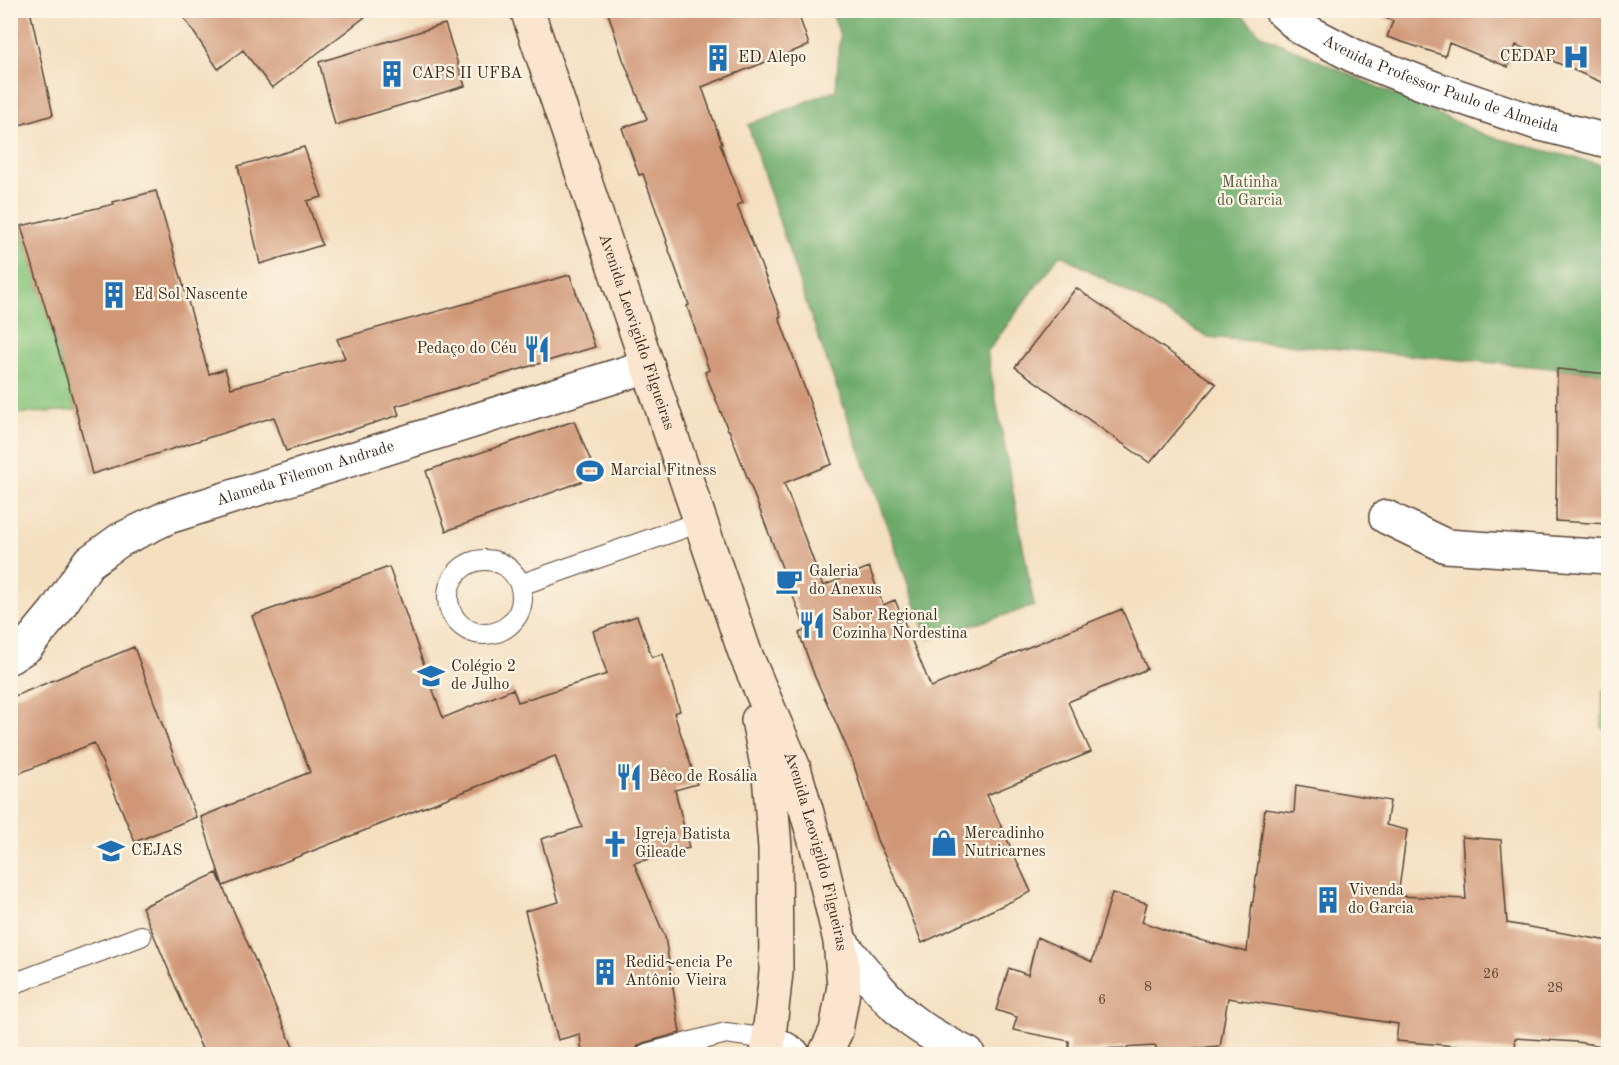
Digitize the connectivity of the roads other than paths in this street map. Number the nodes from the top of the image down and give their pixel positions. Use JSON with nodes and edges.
{"nodes":[{"id":1,"x":527,"y":10,"type":"edge"},
{"id":2,"x":1281,"y":10,"type":"edge"},
{"id":3,"x":1608,"y":141,"type":"edge"},
{"id":4,"x":648,"y":366,"type":"junction"},
{"id":5,"x":1386,"y":517,"type":"dead end"},
{"id":6,"x":700,"y":522,"type":"junction"},
{"id":7,"x":1608,"y":557,"type":"edge"},
{"id":8,"x":520,"y":585,"type":"dead end"},
{"id":9,"x":745,"y":653,"type":"junction"},
{"id":10,"x":10,"y":657,"type":"edge"},
{"id":11,"x":141,"y":936,"type":"dead end"},
{"id":12,"x":840,"y":941,"type":"junction"},
{"id":13,"x":10,"y":985,"type":"edge"},
{"id":14,"x":776,"y":1049,"type":"edge"},
{"id":15,"x":647,"y":1054,"type":"edge"},
{"id":16,"x":825,"y":1054,"type":"edge"},
{"id":17,"x":968,"y":1054,"type":"edge"}],
"edges":[{"from":1,"to":4,"type":"main road","name":"Avenida Leovigildo Filgueiras"},
{"from":2,"to":3,"type":"street","name":"Avenida Professor Paulo de Almeida"},
{"from":4,"to":6,"type":"main road","name":"Avenida Leovigildo Filgueiras"},
{"from":4,"to":10,"type":"street","name":"Alameda Filemon Andrade"},
{"from":5,"to":7,"type":"street"},
{"from":6,"to":8,"type":"lane"},
{"from":6,"to":9,"type":"main road","name":"Avenida Leovigildo Filgueiras"},
{"from":9,"to":12,"type":"main road","name":"Avenida Leovigildo Filgueiras"},
{"from":9,"to":14,"type":"main road","name":"Avenida Leovigildo Filgueiras"},
{"from":11,"to":13,"type":"lane"},
{"from":12,"to":16,"type":"main road","name":"Avenida Leovigildo Filgueiras"},
{"from":12,"to":17,"type":"street"},
{"from":14,"to":15,"type":"lane"}]}
